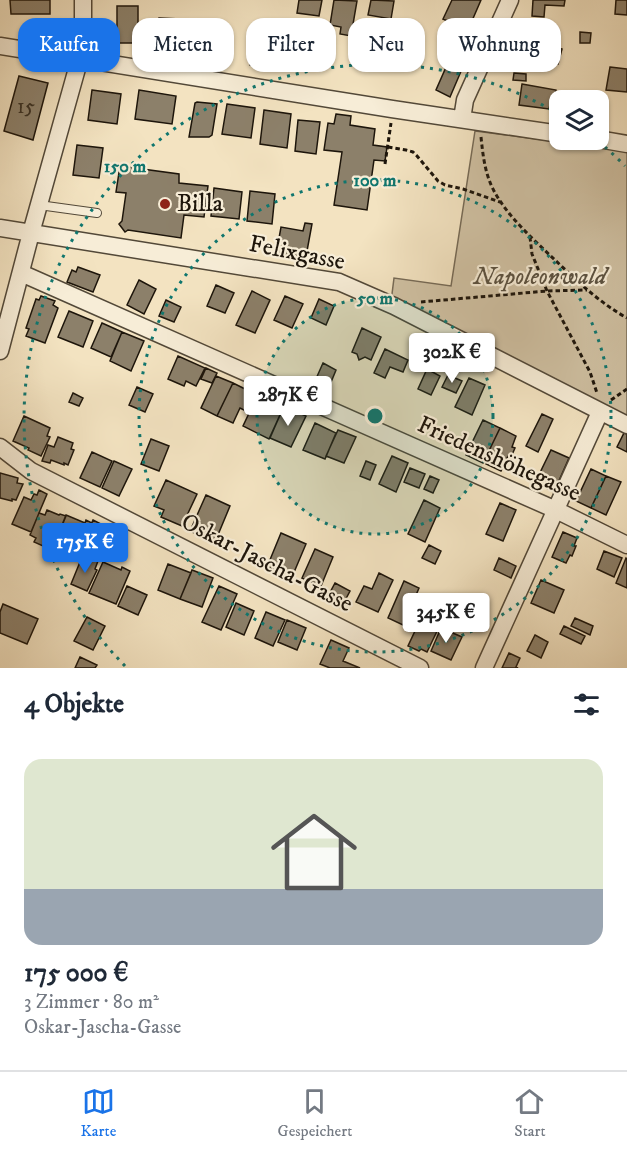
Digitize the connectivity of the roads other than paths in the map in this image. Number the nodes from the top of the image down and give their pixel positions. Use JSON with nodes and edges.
{"nodes":[{"id":1,"x":83,"y":0,"type":"edge"},
{"id":2,"x":510,"y":0,"type":"edge"},
{"id":3,"x":83,"y":18,"type":"edge"},
{"id":4,"x":0,"y":46,"type":"edge"},
{"id":5,"x":18,"y":48,"type":"edge"},
{"id":6,"x":120,"y":64,"type":"edge"},
{"id":7,"x":76,"y":72,"type":"edge"},
{"id":8,"x":462,"y":119,"type":"junction"},
{"id":9,"x":549,"y":132,"type":"edge"},
{"id":10,"x":609,"y":142,"type":"edge"},
{"id":11,"x":627,"y":144,"type":"edge"},
{"id":12,"x":39,"y":205,"type":"junction"},
{"id":13,"x":97,"y":213,"type":"dead end"},
{"id":14,"x":0,"y":228,"type":"edge"},
{"id":15,"x":31,"y":233,"type":"junction"},
{"id":16,"x":21,"y":273,"type":"junction"},
{"id":17,"x":0,"y":351,"type":"edge"},
{"id":18,"x":600,"y":412,"type":"junction"},
{"id":19,"x":627,"y":425,"type":"edge"},
{"id":20,"x":0,"y":447,"type":"edge"},
{"id":21,"x":556,"y":510,"type":"junction"},
{"id":22,"x":627,"y":544,"type":"edge"},
{"id":23,"x":420,"y":668,"type":"edge"},
{"id":24,"x":484,"y":668,"type":"edge"}],
"edges":[{"from":1,"to":3,"type":"street"},
{"from":2,"to":8,"type":"street"},
{"from":4,"to":5,"type":"street"},
{"from":6,"to":8,"type":"street"},
{"from":7,"to":12,"type":"street"},
{"from":8,"to":9,"type":"street"},
{"from":10,"to":11,"type":"street"},
{"from":12,"to":13,"type":"lane"},
{"from":12,"to":15,"type":"street"},
{"from":14,"to":15,"type":"street","name":"Felixgasse"},
{"from":15,"to":16,"type":"street"},
{"from":15,"to":18,"type":"street","name":"Felixgasse"},
{"from":16,"to":17,"type":"street"},
{"from":16,"to":21,"type":"street","name":"Friedenshöhegasse"},
{"from":18,"to":19,"type":"street","name":"Felixgasse"},
{"from":18,"to":21,"type":"street"},
{"from":20,"to":23,"type":"street","name":"Oskar-Jascha-Gasse"},
{"from":21,"to":22,"type":"street","name":"Friedenshöhegasse"},
{"from":21,"to":24,"type":"street"}]}
